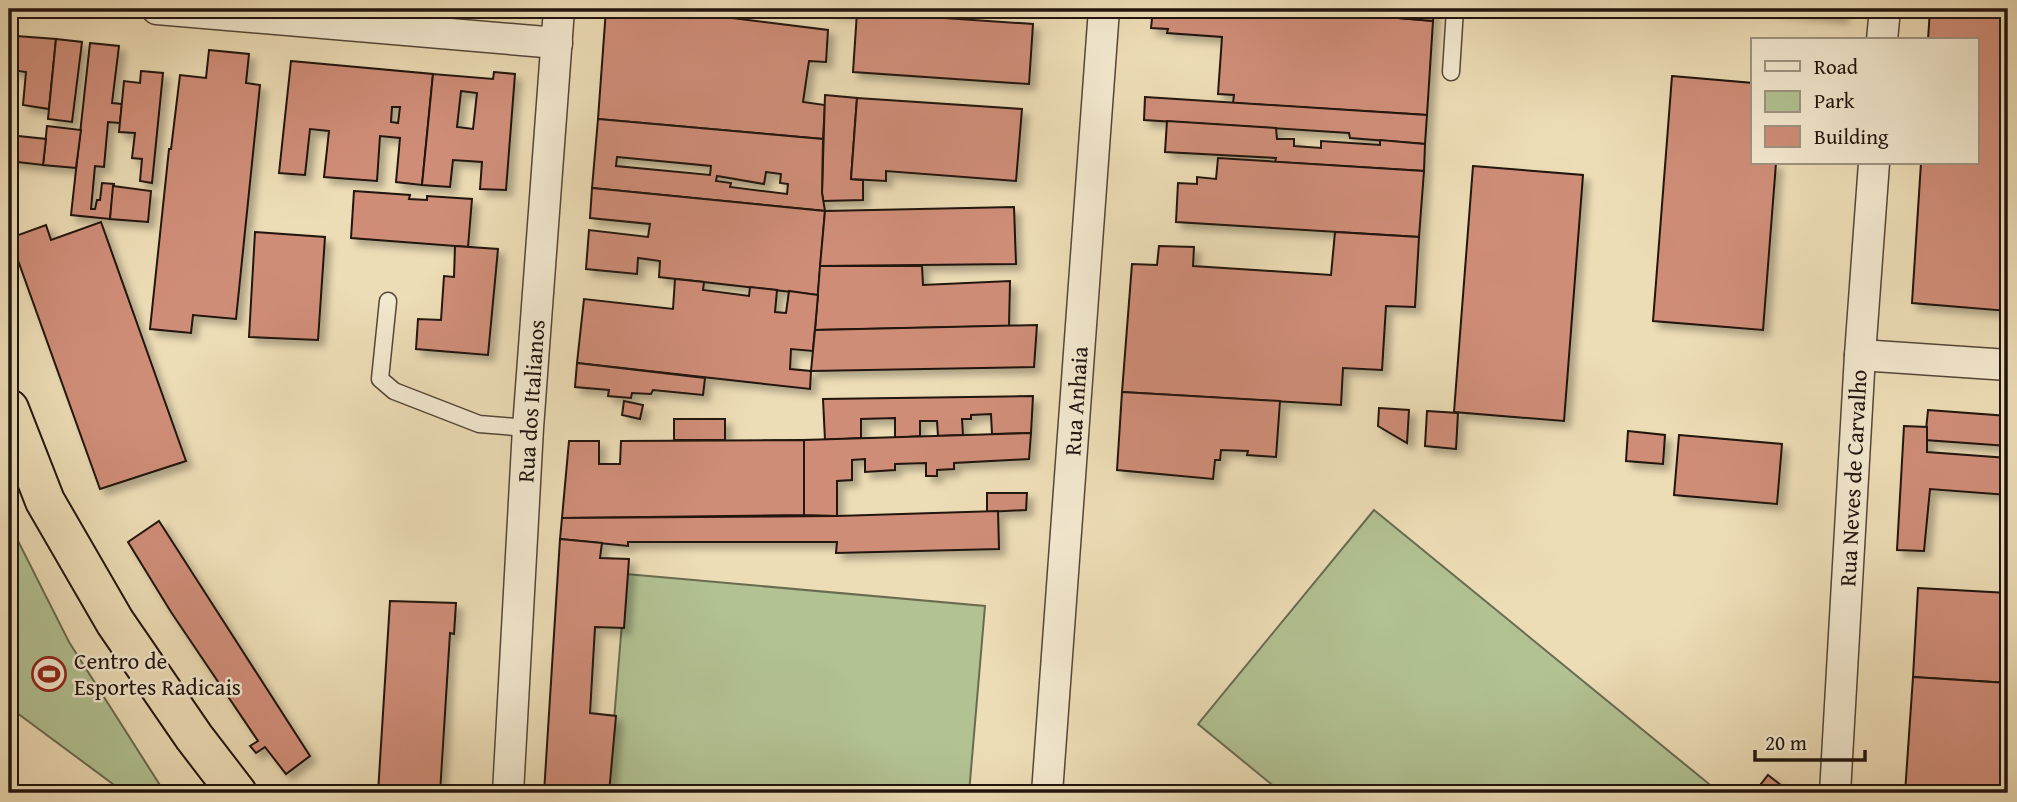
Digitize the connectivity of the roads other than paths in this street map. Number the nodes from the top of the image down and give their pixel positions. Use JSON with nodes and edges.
{"nodes":[{"id":1,"x":157,"y":9,"type":"edge"},
{"id":2,"x":559,"y":9,"type":"edge"},
{"id":3,"x":1104,"y":9,"type":"edge"},
{"id":4,"x":1455,"y":9,"type":"edge"},
{"id":5,"x":1885,"y":9,"type":"edge"},
{"id":6,"x":1882,"y":38,"type":"edge"},
{"id":7,"x":557,"y":43,"type":"junction"},
{"id":8,"x":1451,"y":72,"type":"dead end"},
{"id":9,"x":1874,"y":164,"type":"edge"},
{"id":10,"x":388,"y":301,"type":"dead end"},
{"id":11,"x":1860,"y":355,"type":"junction"},
{"id":12,"x":2008,"y":365,"type":"edge"},
{"id":13,"x":9,"y":409,"type":"edge"},
{"id":14,"x":528,"y":428,"type":"junction"},
{"id":15,"x":237,"y":793,"type":"edge"},
{"id":16,"x":508,"y":793,"type":"edge"},
{"id":17,"x":1047,"y":793,"type":"edge"},
{"id":18,"x":1835,"y":793,"type":"edge"}],
"edges":[{"from":1,"to":7,"type":"street"},
{"from":2,"to":7,"type":"street","name":"Rua dos Italianos"},
{"from":3,"to":17,"type":"street","name":"Rua Anhaia"},
{"from":4,"to":8,"type":"lane"},
{"from":5,"to":6,"type":"street"},
{"from":7,"to":14,"type":"street","name":"Rua dos Italianos"},
{"from":9,"to":11,"type":"street","name":"Rua Neves de Carvalho"},
{"from":10,"to":14,"type":"lane"},
{"from":11,"to":12,"type":"street"},
{"from":11,"to":18,"type":"street","name":"Rua Neves de Carvalho"},
{"from":13,"to":15,"type":"highway"},
{"from":14,"to":16,"type":"street","name":"Rua dos Italianos"}]}
